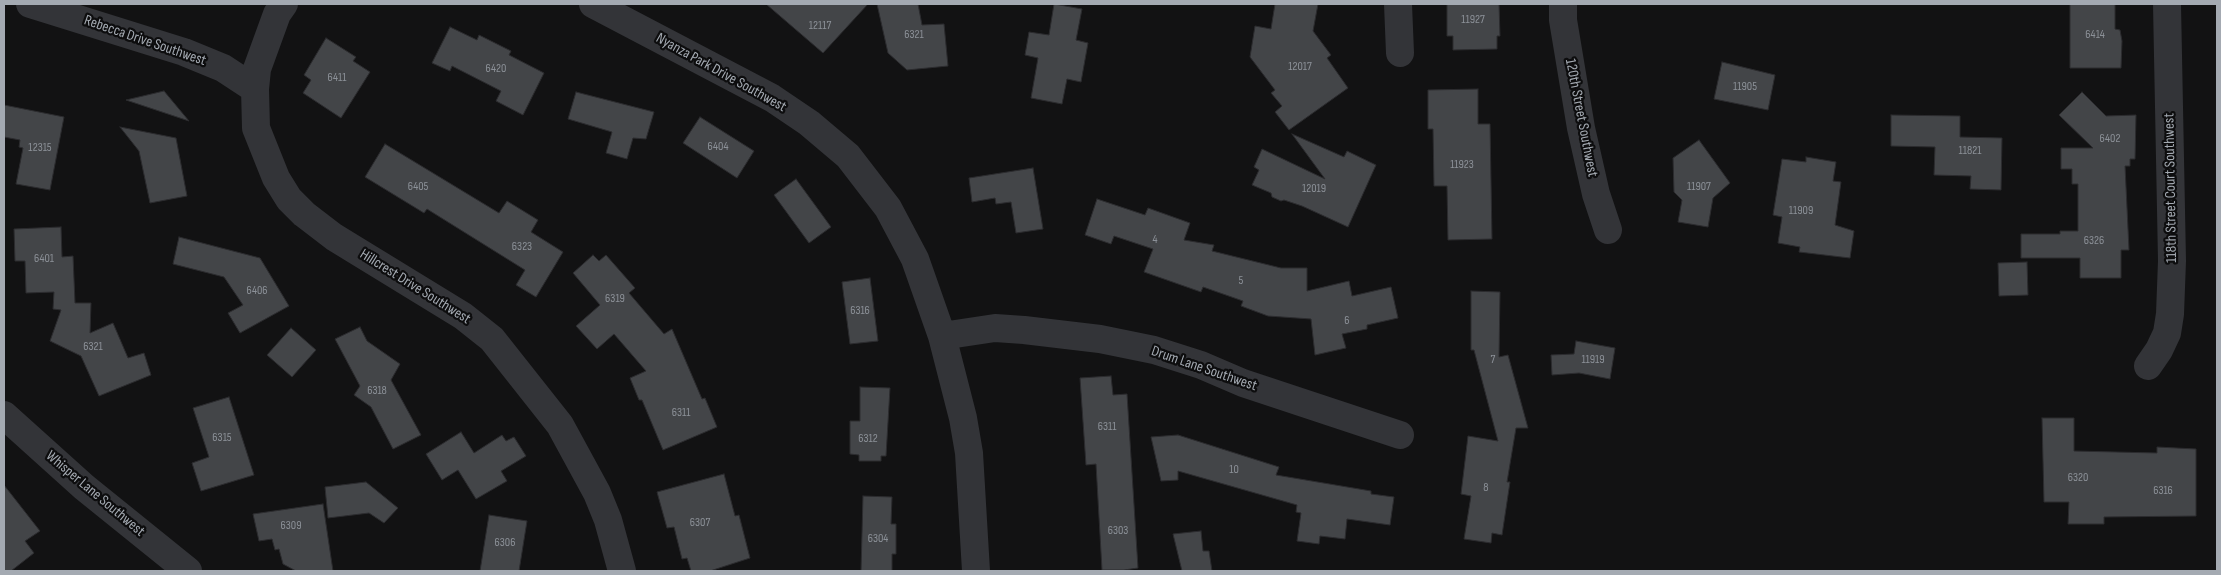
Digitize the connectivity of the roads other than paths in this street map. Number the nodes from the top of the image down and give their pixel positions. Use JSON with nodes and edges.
{"nodes":[{"id":1,"x":30,"y":4,"type":"edge"},
{"id":2,"x":284,"y":4,"type":"edge"},
{"id":3,"x":592,"y":4,"type":"edge"},
{"id":4,"x":1398,"y":4,"type":"edge"},
{"id":5,"x":1563,"y":4,"type":"edge"},
{"id":6,"x":2168,"y":4,"type":"edge"},
{"id":7,"x":1400,"y":53,"type":"dead end"},
{"id":8,"x":255,"y":89,"type":"junction"},
{"id":9,"x":1608,"y":230,"type":"dead end"},
{"id":10,"x":942,"y":336,"type":"junction"},
{"id":11,"x":2148,"y":366,"type":"dead end"},
{"id":12,"x":4,"y":415,"type":"edge"},
{"id":13,"x":1400,"y":435,"type":"dead end"},
{"id":14,"x":188,"y":571,"type":"edge"},
{"id":15,"x":622,"y":571,"type":"edge"},
{"id":16,"x":976,"y":571,"type":"edge"}],
"edges":[{"from":1,"to":8,"type":"street","name":"Rebecca Drive Southwest"},
{"from":2,"to":8,"type":"street","name":"Hillcrest Drive Southwest"},
{"from":3,"to":10,"type":"street","name":"Nyanza Park Drive Southwest"},
{"from":4,"to":7,"type":"street"},
{"from":5,"to":9,"type":"street","name":"120th Street Southwest"},
{"from":6,"to":11,"type":"street","name":"118th Street Court Southwest"},
{"from":8,"to":15,"type":"street","name":"Hillcrest Drive Southwest"},
{"from":10,"to":13,"type":"street","name":"Drum Lane Southwest"},
{"from":10,"to":16,"type":"street","name":"Nyanza Park Drive Southwest"},
{"from":12,"to":14,"type":"street","name":"Whisper Lane Southwest"}]}
